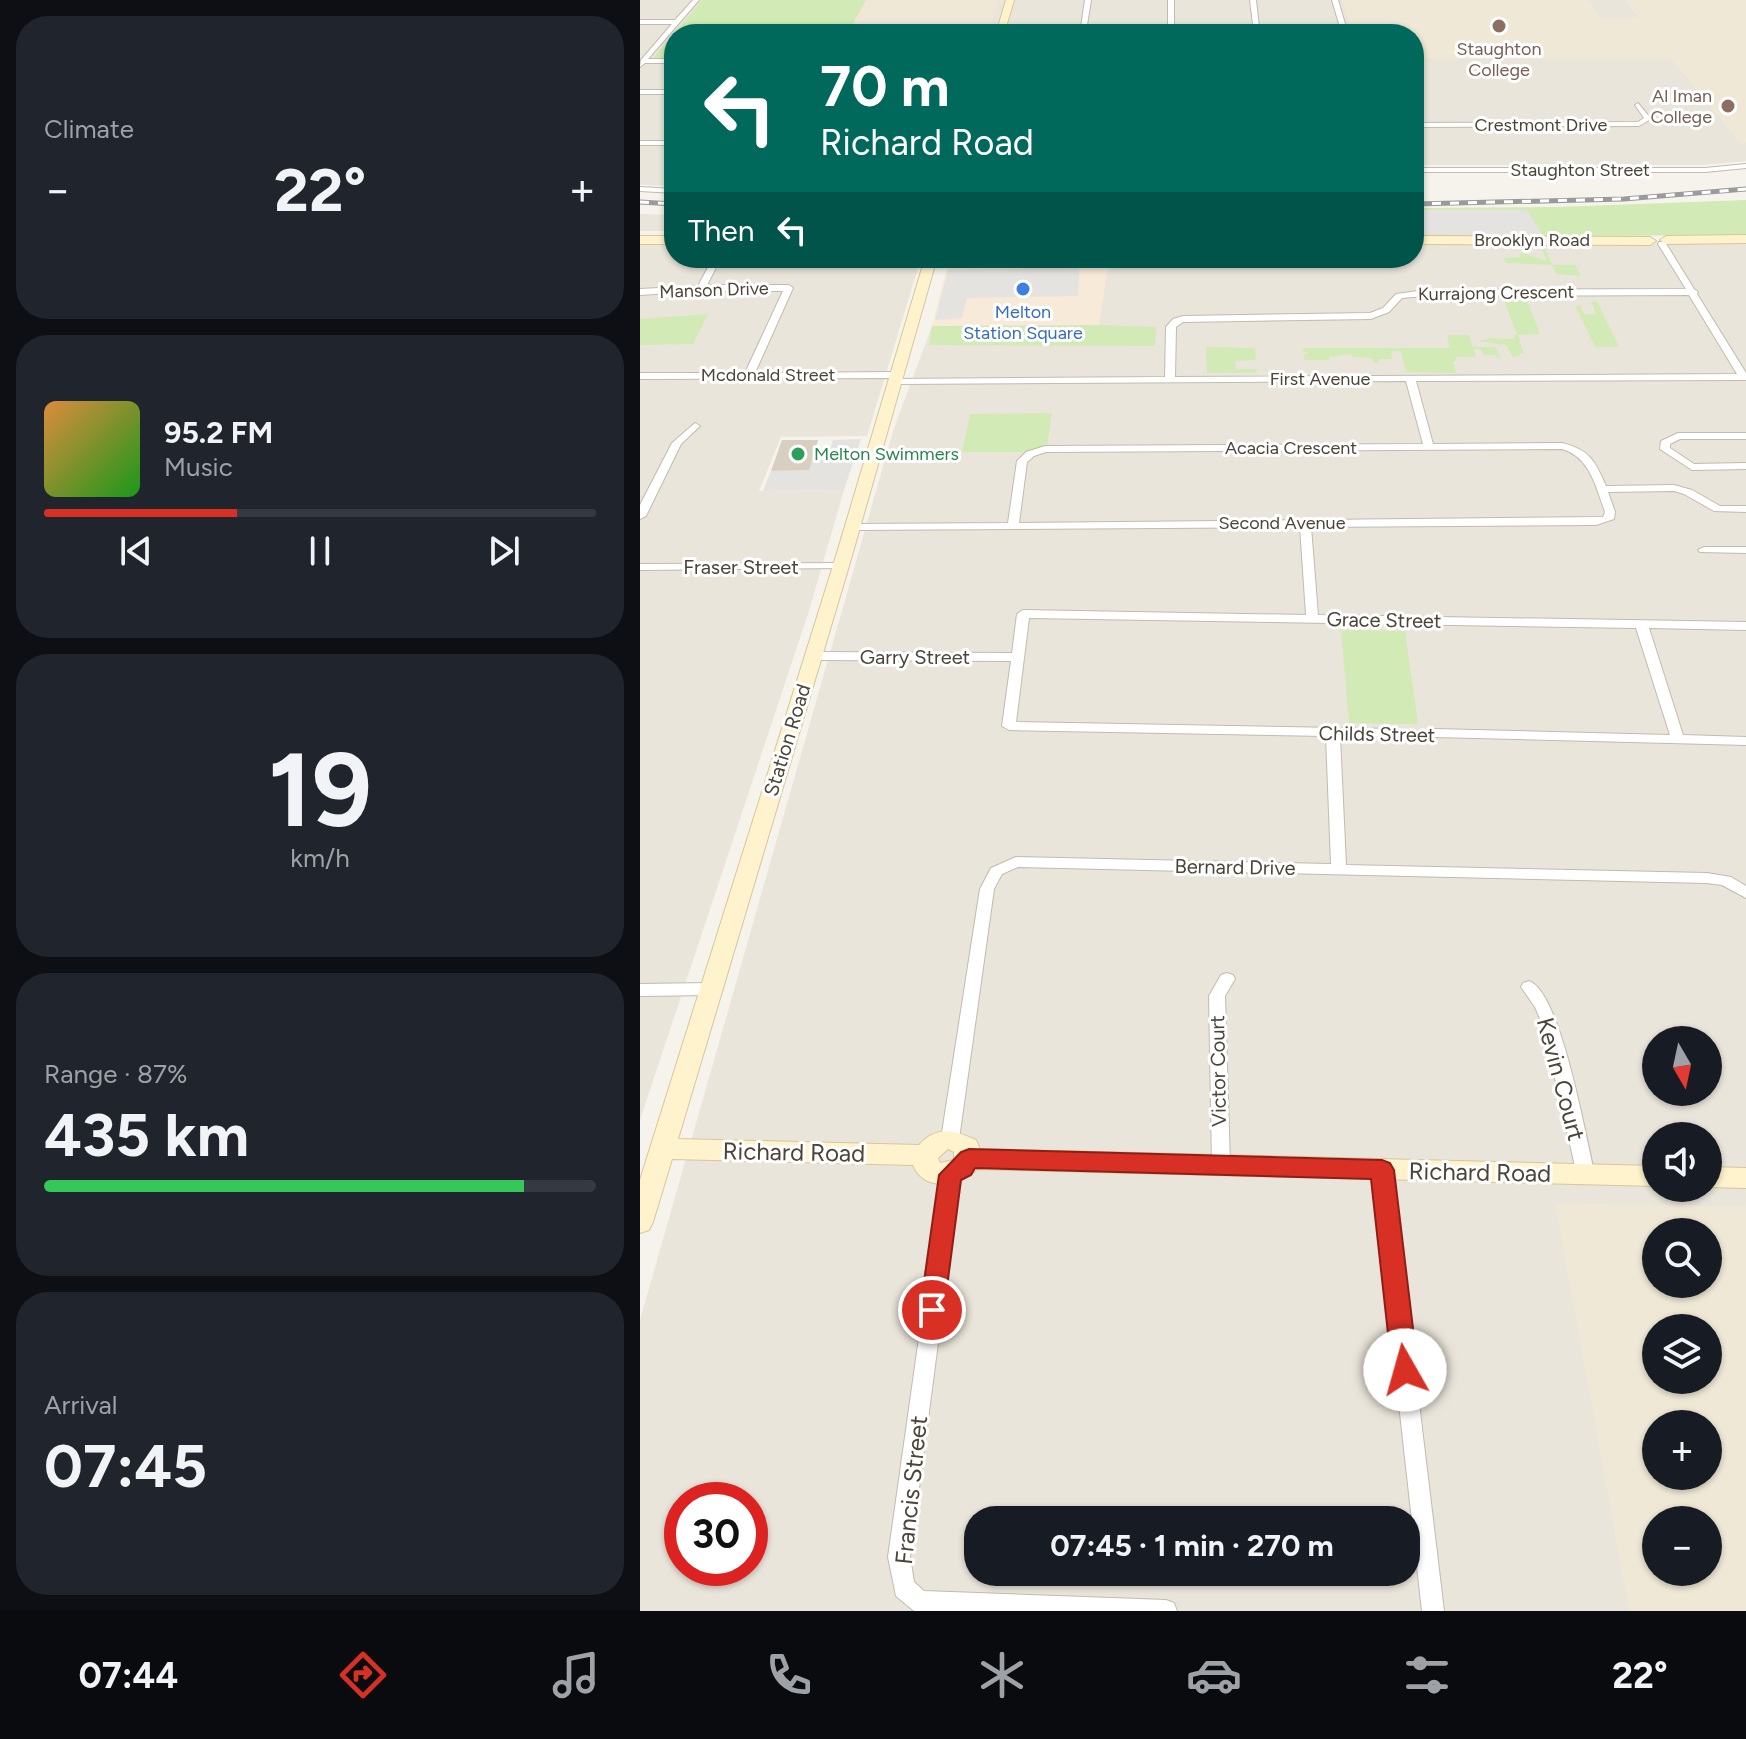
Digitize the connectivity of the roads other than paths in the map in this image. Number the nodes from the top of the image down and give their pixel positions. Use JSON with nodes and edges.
{"nodes":[{"id":1,"x":696,"y":0,"type":"edge"},
{"id":2,"x":1010,"y":0,"type":"edge"},
{"id":3,"x":1088,"y":0,"type":"edge"},
{"id":4,"x":1171,"y":0,"type":"edge"},
{"id":5,"x":1253,"y":0,"type":"edge"},
{"id":6,"x":1335,"y":0,"type":"edge"},
{"id":7,"x":640,"y":22,"type":"edge"},
{"id":8,"x":677,"y":22,"type":"joint"},
{"id":9,"x":1003,"y":24,"type":"edge"},
{"id":10,"x":1084,"y":24,"type":"edge"},
{"id":11,"x":1171,"y":24,"type":"edge"},
{"id":12,"x":1256,"y":24,"type":"edge"},
{"id":13,"x":1342,"y":24,"type":"edge"},
{"id":14,"x":664,"y":37,"type":"edge"},
{"id":15,"x":664,"y":62,"type":"edge"},
{"id":16,"x":642,"y":63,"type":"edge"},
{"id":17,"x":640,"y":92,"type":"edge"},
{"id":18,"x":664,"y":92,"type":"edge"},
{"id":19,"x":1638,"y":105,"type":"dead end"},
{"id":20,"x":1424,"y":125,"type":"edge"},
{"id":21,"x":640,"y":143,"type":"edge"},
{"id":22,"x":664,"y":143,"type":"edge"},
{"id":23,"x":1746,"y":166,"type":"edge"},
{"id":24,"x":1424,"y":170,"type":"edge"},
{"id":25,"x":640,"y":189,"type":"edge"},
{"id":26,"x":664,"y":190,"type":"edge"},
{"id":27,"x":1746,"y":239,"type":"edge"},
{"id":28,"x":640,"y":240,"type":"edge"},
{"id":29,"x":664,"y":240,"type":"edge"},
{"id":30,"x":1424,"y":240,"type":"edge"},
{"id":31,"x":1660,"y":242,"type":"junction"},
{"id":32,"x":712,"y":268,"type":"edge"},
{"id":33,"x":928,"y":268,"type":"edge"},
{"id":34,"x":701,"y":288,"type":"junction"},
{"id":35,"x":640,"y":292,"type":"edge"},
{"id":36,"x":1694,"y":292,"type":"junction"},
{"id":37,"x":749,"y":375,"type":"junction"},
{"id":38,"x":640,"y":376,"type":"edge"},
{"id":39,"x":1745,"y":377,"type":"edge"},
{"id":40,"x":896,"y":378,"type":"junction"},
{"id":41,"x":1410,"y":378,"type":"junction"},
{"id":42,"x":1170,"y":380,"type":"junction"},
{"id":43,"x":695,"y":426,"type":"dead end"},
{"id":44,"x":1746,"y":436,"type":"edge"},
{"id":45,"x":1429,"y":447,"type":"junction"},
{"id":46,"x":1746,"y":466,"type":"edge"},
{"id":47,"x":1602,"y":489,"type":"junction"},
{"id":48,"x":1746,"y":509,"type":"edge"},
{"id":49,"x":640,"y":516,"type":"edge"},
{"id":50,"x":1013,"y":524,"type":"junction"},
{"id":51,"x":1305,"y":524,"type":"junction"},
{"id":52,"x":853,"y":527,"type":"junction"},
{"id":53,"x":1704,"y":550,"type":"dead end"},
{"id":54,"x":1746,"y":550,"type":"edge"},
{"id":55,"x":841,"y":566,"type":"junction"},
{"id":56,"x":640,"y":567,"type":"edge"},
{"id":57,"x":1312,"y":618,"type":"junction"},
{"id":58,"x":1642,"y":626,"type":"junction"},
{"id":59,"x":1746,"y":626,"type":"edge"},
{"id":60,"x":813,"y":656,"type":"junction"},
{"id":61,"x":1017,"y":657,"type":"junction"},
{"id":62,"x":1333,"y":733,"type":"junction"},
{"id":63,"x":1678,"y":740,"type":"junction"},
{"id":64,"x":1746,"y":741,"type":"edge"},
{"id":65,"x":1339,"y":870,"type":"junction"},
{"id":66,"x":1746,"y":893,"type":"edge"},
{"id":67,"x":1227,"y":979,"type":"dead end"},
{"id":68,"x":1529,"y":987,"type":"dead end"},
{"id":69,"x":710,"y":989,"type":"junction"},
{"id":70,"x":640,"y":990,"type":"edge"},
{"id":71,"x":950,"y":1139,"type":"junction"},
{"id":72,"x":663,"y":1149,"type":"junction"},
{"id":73,"x":925,"y":1155,"type":"junction"},
{"id":74,"x":1221,"y":1165,"type":"junction"},
{"id":75,"x":960,"y":1167,"type":"junction"},
{"id":76,"x":1382,"y":1170,"type":"junction"},
{"id":77,"x":1586,"y":1175,"type":"junction"},
{"id":78,"x":1642,"y":1176,"type":"edge"},
{"id":79,"x":1722,"y":1177,"type":"edge"},
{"id":80,"x":1746,"y":1178,"type":"edge"},
{"id":81,"x":640,"y":1222,"type":"edge"},
{"id":82,"x":1166,"y":1611,"type":"edge"},
{"id":83,"x":1433,"y":1611,"type":"edge"}],
"edges":[{"from":1,"to":8,"type":"street"},
{"from":2,"to":9,"type":"street"},
{"from":3,"to":10,"type":"street"},
{"from":4,"to":11,"type":"street"},
{"from":5,"to":12,"type":"street"},
{"from":6,"to":13,"type":"street"},
{"from":7,"to":8,"type":"street"},
{"from":14,"to":16,"type":"street"},
{"from":15,"to":16,"type":"street"},
{"from":17,"to":18,"type":"street"},
{"from":19,"to":20,"type":"street","name":"Crestmont Drive"},
{"from":21,"to":22,"type":"street"},
{"from":23,"to":24,"type":"street","name":"Staughton Street"},
{"from":25,"to":26,"type":"street"},
{"from":27,"to":31,"type":"street","name":"Brooklyn Road"},
{"from":28,"to":29,"type":"street"},
{"from":30,"to":31,"type":"street","name":"Brooklyn Road"},
{"from":31,"to":36,"type":"street"},
{"from":32,"to":34,"type":"street"},
{"from":33,"to":40,"type":"street","name":"Station Road"},
{"from":34,"to":35,"type":"street","name":"Manson Drive"},
{"from":34,"to":37,"type":"street","name":"Manson Drive"},
{"from":36,"to":39,"type":"street"},
{"from":36,"to":42,"type":"street","name":"Kurrajong Crescent"},
{"from":37,"to":38,"type":"street","name":"Mcdonald Street"},
{"from":37,"to":40,"type":"street","name":"Mcdonald Street"},
{"from":39,"to":41,"type":"street","name":"First Avenue"},
{"from":40,"to":42,"type":"street","name":"First Avenue"},
{"from":40,"to":52,"type":"street","name":"Station Road"},
{"from":41,"to":42,"type":"street","name":"First Avenue"},
{"from":41,"to":45,"type":"street"},
{"from":43,"to":49,"type":"street"},
{"from":44,"to":46,"type":"street"},
{"from":45,"to":47,"type":"street","name":"Acacia Crescent"},
{"from":45,"to":50,"type":"street","name":"Acacia Crescent"},
{"from":47,"to":48,"type":"street"},
{"from":47,"to":51,"type":"street","name":"Second Avenue"},
{"from":50,"to":51,"type":"street","name":"Second Avenue"},
{"from":50,"to":52,"type":"street","name":"Second Avenue"},
{"from":51,"to":57,"type":"street"},
{"from":52,"to":55,"type":"street","name":"Station Road"},
{"from":53,"to":54,"type":"street"},
{"from":55,"to":56,"type":"street","name":"Fraser Street"},
{"from":55,"to":60,"type":"street","name":"Station Road"},
{"from":57,"to":58,"type":"street","name":"Grace Street"},
{"from":57,"to":61,"type":"street","name":"Grace Street"},
{"from":58,"to":59,"type":"street","name":"Grace Street"},
{"from":58,"to":63,"type":"street"},
{"from":60,"to":61,"type":"street","name":"Garry Street"},
{"from":60,"to":69,"type":"street","name":"Station Road"},
{"from":61,"to":62,"type":"street","name":"Childs Street"},
{"from":62,"to":63,"type":"street","name":"Childs Street"},
{"from":62,"to":65,"type":"street"},
{"from":63,"to":64,"type":"street","name":"Childs Street"},
{"from":65,"to":66,"type":"street","name":"Bernard Drive"},
{"from":65,"to":71,"type":"street","name":"Bernard Drive"},
{"from":67,"to":74,"type":"street","name":"Victor Court"},
{"from":68,"to":77,"type":"street","name":"Kevin Court"},
{"from":69,"to":70,"type":"street"},
{"from":69,"to":72,"type":"street","name":"Station Road"},
{"from":71,"to":73,"type":"street"},
{"from":71,"to":75,"type":"street"},
{"from":72,"to":73,"type":"street","name":"Richard Road"},
{"from":72,"to":81,"type":"street","name":"Station Road"},
{"from":73,"to":75,"type":"street"},
{"from":74,"to":75,"type":"street","name":"Richard Road"},
{"from":74,"to":76,"type":"street","name":"Richard Road"},
{"from":75,"to":82,"type":"street","name":"Francis Street"},
{"from":76,"to":77,"type":"street","name":"Richard Road"},
{"from":76,"to":83,"type":"street"},
{"from":77,"to":78,"type":"street","name":"Richard Road"},
{"from":79,"to":80,"type":"street"}]}
